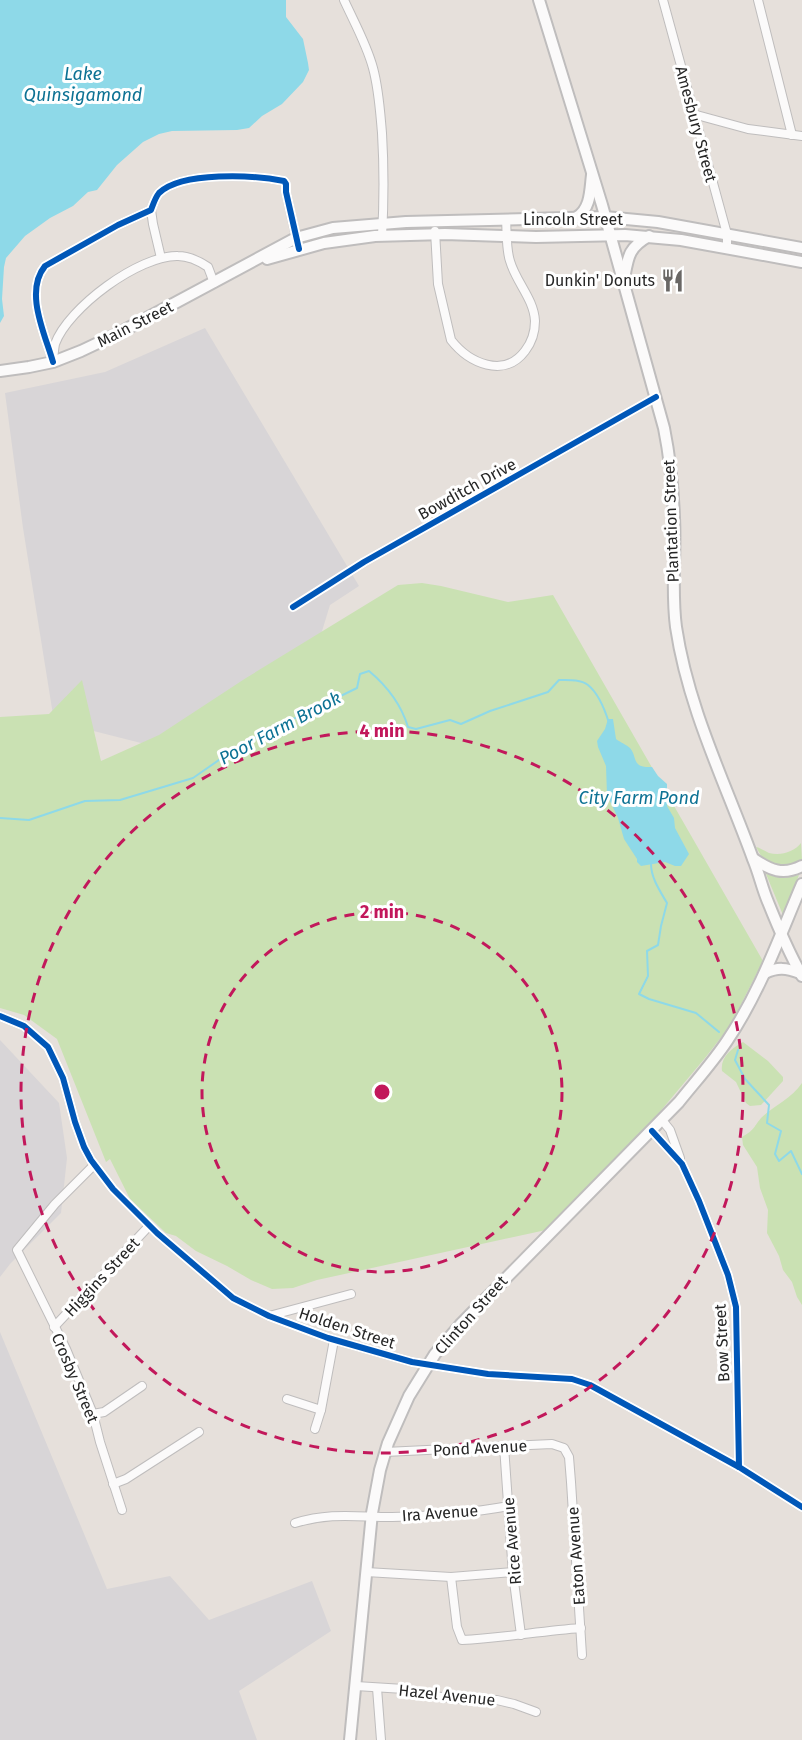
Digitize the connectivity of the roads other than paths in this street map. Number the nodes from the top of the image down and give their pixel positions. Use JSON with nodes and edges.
{"nodes":[{"id":1,"x":344,"y":0,"type":"edge"},
{"id":2,"x":539,"y":0,"type":"edge"},
{"id":3,"x":663,"y":0,"type":"edge"},
{"id":4,"x":758,"y":0,"type":"edge"},
{"id":5,"x":693,"y":114,"type":"junction"},
{"id":6,"x":792,"y":135,"type":"junction"},
{"id":7,"x":802,"y":136,"type":"edge"},
{"id":8,"x":592,"y":172,"type":"junction"},
{"id":9,"x":151,"y":210,"type":"junction"},
{"id":10,"x":578,"y":217,"type":"junction"},
{"id":11,"x":605,"y":217,"type":"junction"},
{"id":12,"x":507,"y":220,"type":"junction"},
{"id":13,"x":434,"y":221,"type":"junction"},
{"id":14,"x":383,"y":223,"type":"junction"},
{"id":15,"x":341,"y":227,"type":"joint"},
{"id":16,"x":435,"y":234,"type":"junction"},
{"id":17,"x":728,"y":234,"type":"junction"},
{"id":18,"x":610,"y":235,"type":"junction"},
{"id":19,"x":382,"y":236,"type":"junction"},
{"id":20,"x":507,"y":236,"type":"junction"},
{"id":21,"x":650,"y":236,"type":"junction"},
{"id":22,"x":296,"y":238,"type":"junction"},
{"id":23,"x":348,"y":239,"type":"joint"},
{"id":24,"x":727,"y":248,"type":"junction"},
{"id":25,"x":802,"y":248,"type":"edge"},
{"id":26,"x":299,"y":249,"type":"junction"},
{"id":27,"x":161,"y":258,"type":"junction"},
{"id":28,"x":802,"y":262,"type":"edge"},
{"id":29,"x":241,"y":268,"type":"junction"},
{"id":30,"x":214,"y":283,"type":"junction"},
{"id":31,"x":624,"y":283,"type":"junction"},
{"id":32,"x":53,"y":362,"type":"junction"},
{"id":33,"x":0,"y":371,"type":"edge"},
{"id":34,"x":656,"y":397,"type":"junction"},
{"id":35,"x":293,"y":607,"type":"dead end"},
{"id":36,"x":753,"y":859,"type":"junction"},
{"id":37,"x":802,"y":866,"type":"edge"},
{"id":38,"x":802,"y":884,"type":"edge"},
{"id":39,"x":782,"y":935,"type":"junction"},
{"id":40,"x":765,"y":973,"type":"junction"},
{"id":41,"x":801,"y":975,"type":"edge"},
{"id":42,"x":0,"y":1016,"type":"edge"},
{"id":43,"x":662,"y":1120,"type":"junction"},
{"id":44,"x":652,"y":1131,"type":"junction"},
{"id":45,"x":94,"y":1165,"type":"junction"},
{"id":46,"x":684,"y":1170,"type":"junction"},
{"id":47,"x":149,"y":1226,"type":"junction"},
{"id":48,"x":351,"y":1294,"type":"dead end"},
{"id":49,"x":269,"y":1316,"type":"junction"},
{"id":50,"x":54,"y":1327,"type":"junction"},
{"id":51,"x":334,"y":1340,"type":"junction"},
{"id":52,"x":429,"y":1365,"type":"junction"},
{"id":53,"x":142,"y":1386,"type":"dead end"},
{"id":54,"x":287,"y":1399,"type":"dead end"},
{"id":55,"x":321,"y":1410,"type":"junction"},
{"id":56,"x":93,"y":1414,"type":"junction"},
{"id":57,"x":315,"y":1430,"type":"dead end"},
{"id":58,"x":199,"y":1432,"type":"dead end"},
{"id":59,"x":504,"y":1446,"type":"junction"},
{"id":60,"x":385,"y":1452,"type":"junction"},
{"id":61,"x":569,"y":1457,"type":"joint"},
{"id":62,"x":739,"y":1467,"type":"junction"},
{"id":63,"x":113,"y":1484,"type":"junction"},
{"id":64,"x":509,"y":1506,"type":"junction"},
{"id":65,"x":802,"y":1507,"type":"edge"},
{"id":66,"x":122,"y":1510,"type":"dead end"},
{"id":67,"x":371,"y":1516,"type":"junction"},
{"id":68,"x":295,"y":1523,"type":"dead end"},
{"id":69,"x":366,"y":1572,"type":"junction"},
{"id":70,"x":513,"y":1572,"type":"junction"},
{"id":71,"x":451,"y":1577,"type":"junction"},
{"id":72,"x":581,"y":1628,"type":"junction"},
{"id":73,"x":521,"y":1635,"type":"junction"},
{"id":74,"x":582,"y":1655,"type":"dead end"},
{"id":75,"x":356,"y":1686,"type":"junction"},
{"id":76,"x":376,"y":1688,"type":"junction"},
{"id":77,"x":536,"y":1712,"type":"dead end"},
{"id":78,"x":350,"y":1740,"type":"edge"},
{"id":79,"x":381,"y":1740,"type":"edge"}],
"edges":[{"from":1,"to":14,"type":"street"},
{"from":2,"to":8,"type":"main road","name":"Plantation Street"},
{"from":3,"to":5,"type":"street","name":"Amesbury Street"},
{"from":4,"to":6,"type":"street"},
{"from":5,"to":6,"type":"street"},
{"from":5,"to":17,"type":"street","name":"Amesbury Street"},
{"from":6,"to":7,"type":"street"},
{"from":8,"to":10,"type":"main road"},
{"from":8,"to":11,"type":"main road","name":"Plantation Street"},
{"from":9,"to":22,"type":"street"},
{"from":9,"to":27,"type":"street"},
{"from":9,"to":32,"type":"street"},
{"from":10,"to":11,"type":"main road","name":"Lincoln Street"},
{"from":10,"to":12,"type":"main road","name":"Lincoln Street"},
{"from":11,"to":17,"type":"main road","name":"Lincoln Street"},
{"from":11,"to":18,"type":"main road","name":"Plantation Street"},
{"from":12,"to":13,"type":"main road","name":"Lincoln Street"},
{"from":12,"to":20,"type":"street"},
{"from":13,"to":14,"type":"main road","name":"Lincoln Street"},
{"from":13,"to":16,"type":"street"},
{"from":14,"to":15,"type":"main road","name":"Lincoln Street"},
{"from":14,"to":19,"type":"street"},
{"from":15,"to":22,"type":"main road","name":"Main Street"},
{"from":16,"to":19,"type":"main road","name":"Lincoln Street"},
{"from":16,"to":20,"type":"main road","name":"Lincoln Street"},
{"from":16,"to":20,"type":"street"},
{"from":17,"to":24,"type":"street","name":"Amesbury Street"},
{"from":17,"to":25,"type":"main road","name":"Lincoln Street"},
{"from":18,"to":20,"type":"main road","name":"Lincoln Street"},
{"from":18,"to":21,"type":"main road","name":"Lincoln Street"},
{"from":18,"to":31,"type":"main road","name":"Plantation Street"},
{"from":19,"to":23,"type":"main road","name":"Lincoln Street"},
{"from":21,"to":24,"type":"main road","name":"Lincoln Street"},
{"from":21,"to":31,"type":"main road"},
{"from":22,"to":26,"type":"street"},
{"from":22,"to":29,"type":"main road","name":"Main Street"},
{"from":23,"to":26,"type":"main road","name":"Main Street"},
{"from":24,"to":28,"type":"main road","name":"Lincoln Street"},
{"from":26,"to":29,"type":"main road","name":"Main Street"},
{"from":27,"to":30,"type":"street"},
{"from":27,"to":32,"type":"street"},
{"from":29,"to":30,"type":"main road","name":"Main Street"},
{"from":30,"to":32,"type":"main road","name":"Main Street"},
{"from":31,"to":34,"type":"main road","name":"Plantation Street"},
{"from":32,"to":33,"type":"main road","name":"Main Street"},
{"from":34,"to":35,"type":"street","name":"Bowditch Drive"},
{"from":34,"to":36,"type":"main road","name":"Plantation Street"},
{"from":36,"to":37,"type":"main road"},
{"from":36,"to":39,"type":"main road","name":"Plantation Street"},
{"from":38,"to":39,"type":"main road","name":"Clinton Street"},
{"from":39,"to":40,"type":"main road","name":"Clinton Street"},
{"from":39,"to":41,"type":"main road","name":"Plantation Street"},
{"from":40,"to":41,"type":"main road"},
{"from":40,"to":43,"type":"main road","name":"Clinton Street"},
{"from":42,"to":45,"type":"street","name":"Holden Street"},
{"from":43,"to":44,"type":"main road","name":"Clinton Street"},
{"from":43,"to":46,"type":"street","name":"Bow Street"},
{"from":44,"to":46,"type":"street","name":"Bow Street"},
{"from":44,"to":52,"type":"main road","name":"Clinton Street"},
{"from":45,"to":47,"type":"street","name":"Holden Street"},
{"from":45,"to":50,"type":"street","name":"Crosby Street"},
{"from":46,"to":62,"type":"street","name":"Bow Street"},
{"from":47,"to":49,"type":"street","name":"Holden Street"},
{"from":47,"to":50,"type":"street","name":"Higgins Street"},
{"from":48,"to":49,"type":"street"},
{"from":49,"to":51,"type":"street","name":"Holden Street"},
{"from":50,"to":56,"type":"street","name":"Crosby Street"},
{"from":51,"to":52,"type":"street","name":"Holden Street"},
{"from":51,"to":55,"type":"street"},
{"from":52,"to":60,"type":"main road","name":"Clinton Street"},
{"from":52,"to":62,"type":"street","name":"Holden Street"},
{"from":53,"to":56,"type":"street"},
{"from":54,"to":55,"type":"street"},
{"from":55,"to":57,"type":"street"},
{"from":56,"to":63,"type":"street","name":"Crosby Street"},
{"from":58,"to":63,"type":"street"},
{"from":59,"to":60,"type":"street","name":"Pond Avenue"},
{"from":59,"to":61,"type":"street","name":"Pond Avenue"},
{"from":59,"to":64,"type":"street","name":"Rice Avenue"},
{"from":60,"to":67,"type":"main road","name":"Clinton Street"},
{"from":61,"to":72,"type":"street","name":"Eaton Avenue"},
{"from":62,"to":65,"type":"street","name":"Holden Street"},
{"from":63,"to":66,"type":"street","name":"Crosby Street"},
{"from":64,"to":67,"type":"street","name":"Ira Avenue"},
{"from":64,"to":70,"type":"street","name":"Rice Avenue"},
{"from":67,"to":68,"type":"street","name":"Ira Avenue"},
{"from":67,"to":69,"type":"main road","name":"Clinton Street"},
{"from":69,"to":71,"type":"street"},
{"from":69,"to":75,"type":"main road","name":"Clinton Street"},
{"from":70,"to":71,"type":"street"},
{"from":70,"to":73,"type":"street","name":"Rice Avenue"},
{"from":71,"to":73,"type":"street"},
{"from":72,"to":73,"type":"street"},
{"from":72,"to":74,"type":"street","name":"Eaton Avenue"},
{"from":75,"to":76,"type":"street","name":"Hazel Avenue"},
{"from":75,"to":78,"type":"main road","name":"Clinton Street"},
{"from":76,"to":77,"type":"street","name":"Hazel Avenue"},
{"from":76,"to":79,"type":"street"}]}
